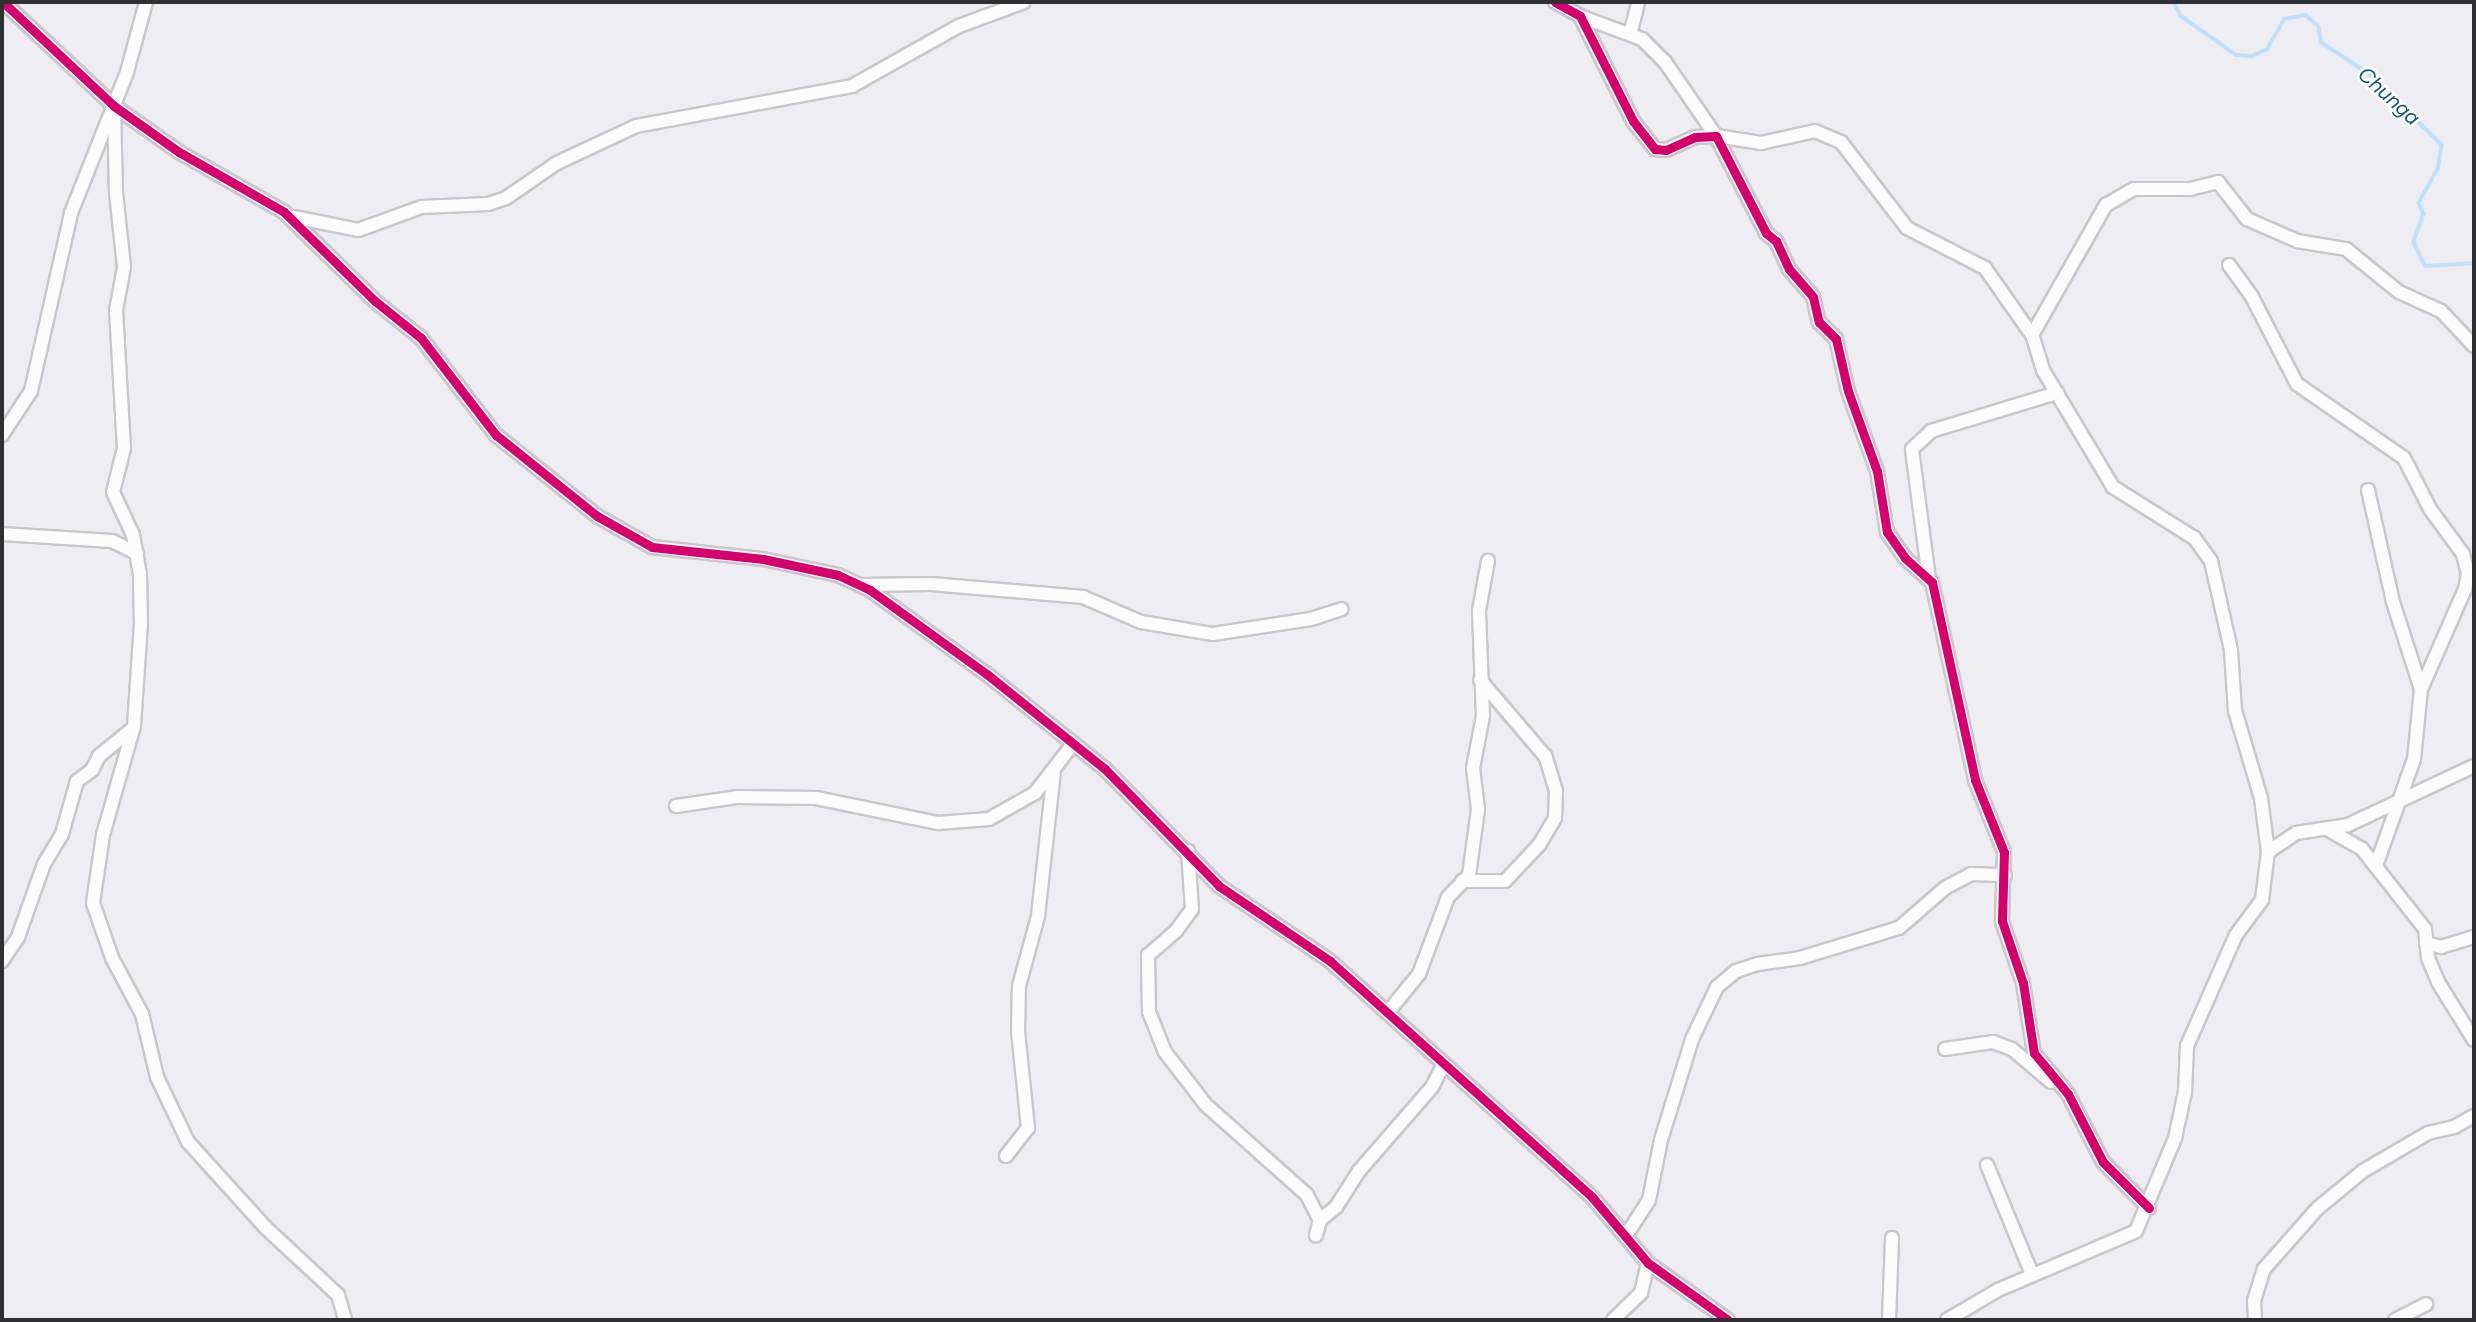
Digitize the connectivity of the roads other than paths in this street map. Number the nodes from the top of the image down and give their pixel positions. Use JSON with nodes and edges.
{"nodes":[{"id":1,"x":146,"y":2,"type":"edge"},
{"id":2,"x":1024,"y":2,"type":"edge"},
{"id":3,"x":1555,"y":2,"type":"edge"},
{"id":4,"x":1638,"y":2,"type":"edge"},
{"id":5,"x":5,"y":3,"type":"edge"},
{"id":6,"x":1580,"y":16,"type":"junction"},
{"id":7,"x":1631,"y":31,"type":"junction"},
{"id":8,"x":114,"y":106,"type":"junction"},
{"id":9,"x":1716,"y":136,"type":"junction"},
{"id":10,"x":284,"y":212,"type":"junction"},
{"id":11,"x":2229,"y":265,"type":"dead end"},
{"id":12,"x":2032,"y":335,"type":"junction"},
{"id":13,"x":2474,"y":346,"type":"edge"},
{"id":14,"x":2057,"y":393,"type":"junction"},
{"id":15,"x":2,"y":435,"type":"edge"},
{"id":16,"x":2368,"y":490,"type":"dead end"},
{"id":17,"x":2,"y":534,"type":"edge"},
{"id":18,"x":137,"y":553,"type":"junction"},
{"id":19,"x":1488,"y":561,"type":"dead end"},
{"id":20,"x":1929,"y":579,"type":"junction"},
{"id":21,"x":862,"y":585,"type":"junction"},
{"id":22,"x":1341,"y":609,"type":"dead end"},
{"id":23,"x":1480,"y":680,"type":"junction"},
{"id":24,"x":2421,"y":689,"type":"junction"},
{"id":25,"x":134,"y":727,"type":"junction"},
{"id":26,"x":1073,"y":744,"type":"junction"},
{"id":27,"x":2474,"y":766,"type":"edge"},
{"id":28,"x":1055,"y":768,"type":"junction"},
{"id":29,"x":2401,"y":797,"type":"junction"},
{"id":30,"x":676,"y":806,"type":"dead end"},
{"id":31,"x":2327,"y":829,"type":"junction"},
{"id":32,"x":1188,"y":851,"type":"junction"},
{"id":33,"x":2268,"y":852,"type":"junction"},
{"id":34,"x":2377,"y":863,"type":"junction"},
{"id":35,"x":2005,"y":874,"type":"junction"},
{"id":36,"x":1462,"y":881,"type":"junction"},
{"id":37,"x":2474,"y":937,"type":"edge"},
{"id":38,"x":2426,"y":943,"type":"junction"},
{"id":39,"x":2,"y":961,"type":"edge"},
{"id":40,"x":1388,"y":1012,"type":"junction"},
{"id":41,"x":2474,"y":1040,"type":"edge"},
{"id":42,"x":1945,"y":1049,"type":"dead end"},
{"id":43,"x":1443,"y":1065,"type":"junction"},
{"id":44,"x":2068,"y":1094,"type":"junction"},
{"id":45,"x":2474,"y":1116,"type":"edge"},
{"id":46,"x":1006,"y":1156,"type":"dead end"},
{"id":47,"x":1987,"y":1165,"type":"dead end"},
{"id":48,"x":2149,"y":1208,"type":"junction"},
{"id":49,"x":1320,"y":1220,"type":"junction"},
{"id":50,"x":1626,"y":1234,"type":"junction"},
{"id":51,"x":1316,"y":1236,"type":"dead end"},
{"id":52,"x":1892,"y":1238,"type":"dead end"},
{"id":53,"x":1648,"y":1263,"type":"junction"},
{"id":54,"x":2032,"y":1274,"type":"junction"},
{"id":55,"x":2426,"y":1304,"type":"dead end"},
{"id":56,"x":345,"y":1320,"type":"edge"},
{"id":57,"x":1613,"y":1320,"type":"edge"},
{"id":58,"x":1728,"y":1320,"type":"edge"},
{"id":59,"x":1889,"y":1320,"type":"edge"},
{"id":60,"x":1947,"y":1320,"type":"edge"},
{"id":61,"x":2255,"y":1320,"type":"edge"},
{"id":62,"x":2395,"y":1320,"type":"edge"}],
"edges":[{"from":1,"to":8,"type":"street"},
{"from":2,"to":10,"type":"street"},
{"from":3,"to":6,"type":"street"},
{"from":4,"to":7,"type":"street"},
{"from":5,"to":8,"type":"street"},
{"from":6,"to":7,"type":"street"},
{"from":6,"to":9,"type":"street"},
{"from":7,"to":9,"type":"street"},
{"from":8,"to":10,"type":"street"},
{"from":8,"to":15,"type":"street"},
{"from":8,"to":18,"type":"street"},
{"from":9,"to":12,"type":"street"},
{"from":9,"to":20,"type":"street"},
{"from":10,"to":21,"type":"street"},
{"from":11,"to":24,"type":"street"},
{"from":12,"to":13,"type":"street"},
{"from":12,"to":14,"type":"street"},
{"from":14,"to":20,"type":"street"},
{"from":14,"to":33,"type":"street"},
{"from":16,"to":24,"type":"street"},
{"from":17,"to":18,"type":"street"},
{"from":18,"to":25,"type":"street"},
{"from":19,"to":23,"type":"street"},
{"from":20,"to":35,"type":"street"},
{"from":21,"to":22,"type":"street"},
{"from":21,"to":26,"type":"street"},
{"from":23,"to":36,"type":"street"},
{"from":23,"to":36,"type":"street"},
{"from":24,"to":29,"type":"street"},
{"from":25,"to":39,"type":"street"},
{"from":25,"to":56,"type":"street"},
{"from":26,"to":28,"type":"street"},
{"from":26,"to":32,"type":"street"},
{"from":27,"to":29,"type":"street"},
{"from":28,"to":30,"type":"street"},
{"from":28,"to":46,"type":"street"},
{"from":29,"to":31,"type":"street"},
{"from":29,"to":34,"type":"street"},
{"from":31,"to":33,"type":"street"},
{"from":31,"to":34,"type":"street"},
{"from":32,"to":40,"type":"street"},
{"from":32,"to":49,"type":"street"},
{"from":33,"to":48,"type":"street"},
{"from":34,"to":38,"type":"street"},
{"from":35,"to":44,"type":"street"},
{"from":35,"to":50,"type":"street"},
{"from":36,"to":40,"type":"street"},
{"from":37,"to":38,"type":"street"},
{"from":38,"to":41,"type":"street"},
{"from":40,"to":43,"type":"street"},
{"from":42,"to":44,"type":"street"},
{"from":43,"to":49,"type":"street"},
{"from":43,"to":50,"type":"street"},
{"from":44,"to":48,"type":"street"},
{"from":45,"to":61,"type":"street"},
{"from":47,"to":54,"type":"street"},
{"from":48,"to":54,"type":"street"},
{"from":49,"to":51,"type":"street"},
{"from":50,"to":53,"type":"street"},
{"from":52,"to":59,"type":"street"},
{"from":53,"to":57,"type":"street"},
{"from":53,"to":58,"type":"street"},
{"from":54,"to":60,"type":"street"},
{"from":55,"to":62,"type":"street"}]}
